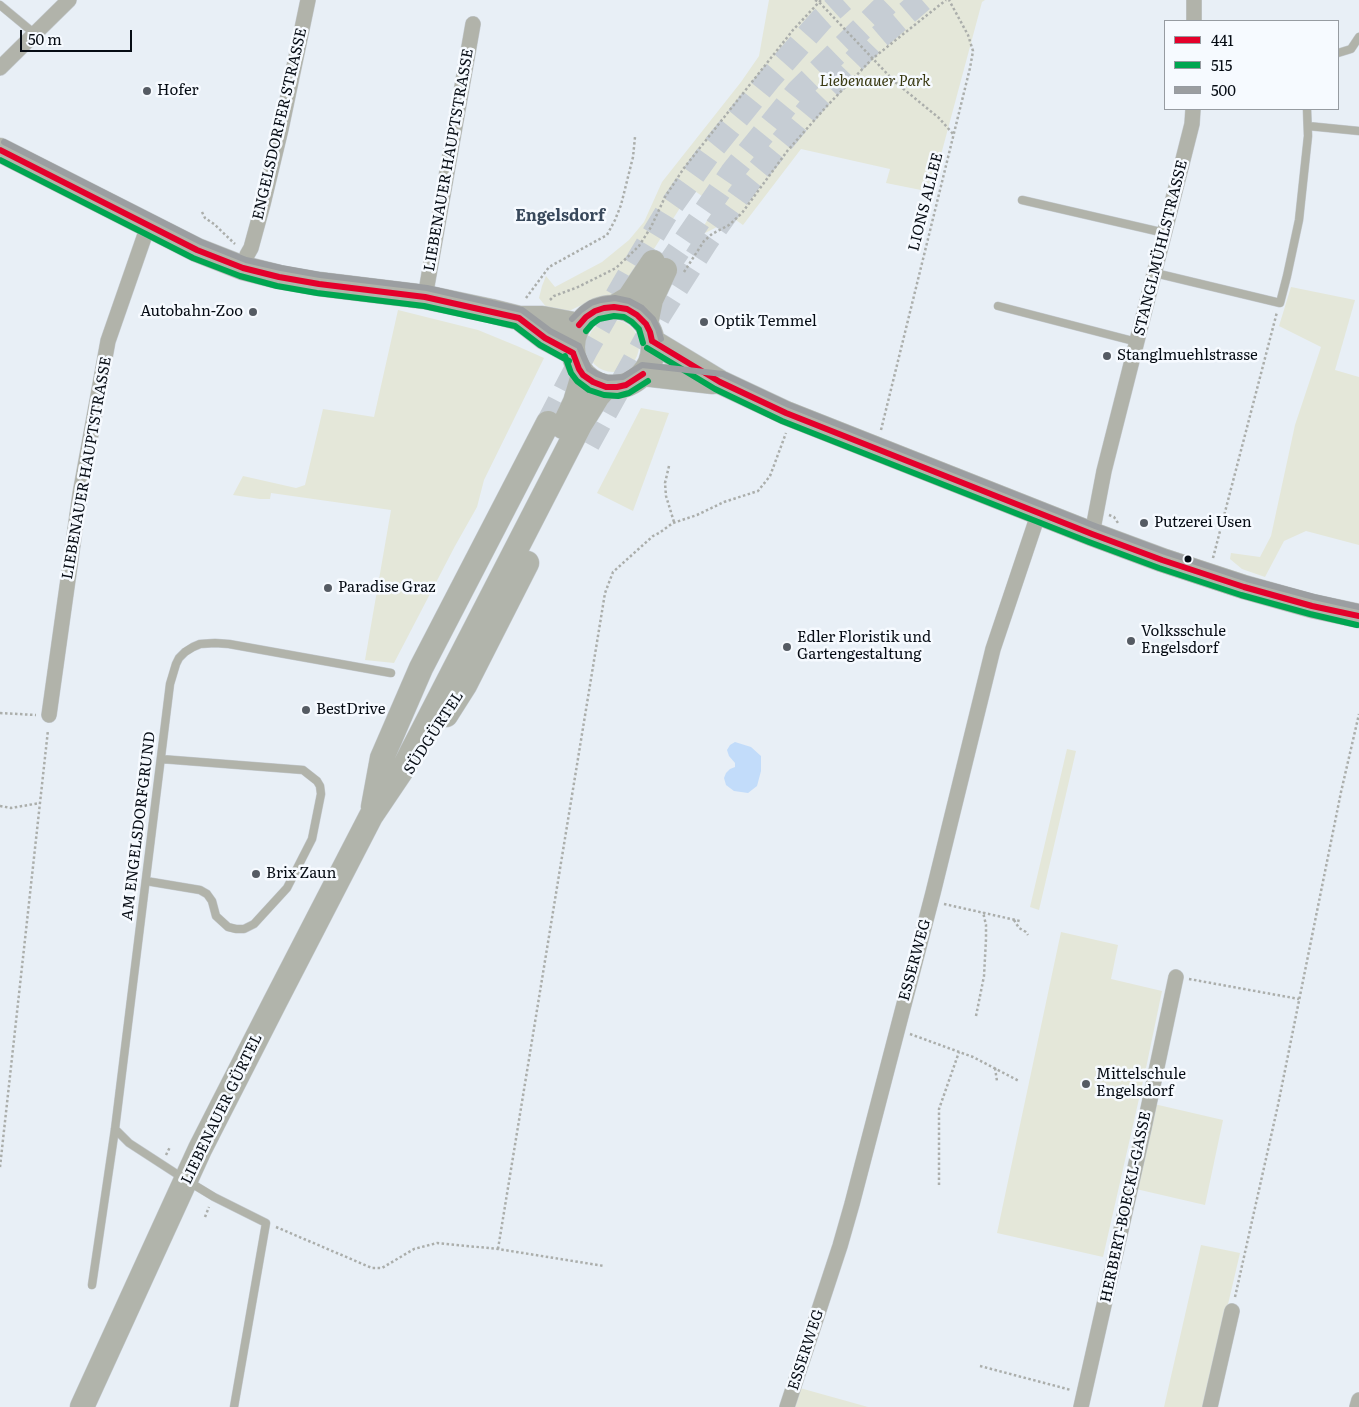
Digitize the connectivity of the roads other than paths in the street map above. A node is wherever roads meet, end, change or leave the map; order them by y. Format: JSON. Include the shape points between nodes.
{"nodes":[{"id":1,"x":69,"y":0,"type":"edge"},
{"id":2,"x":308,"y":0,"type":"edge"},
{"id":3,"x":1194,"y":0,"type":"edge"},
{"id":4,"x":0,"y":5,"type":"edge"},
{"id":5,"x":1194,"y":20,"type":"edge"},
{"id":6,"x":473,"y":24,"type":"dead end"},
{"id":7,"x":35,"y":34,"type":"junction"},
{"id":8,"x":1359,"y":37,"type":"edge"},
{"id":9,"x":1339,"y":53,"type":"edge"},
{"id":10,"x":0,"y":68,"type":"edge"},
{"id":11,"x":1193,"y":110,"type":"edge"},
{"id":12,"x":1307,"y":110,"type":"edge"},
{"id":13,"x":1308,"y":126,"type":"junction"},
{"id":14,"x":1359,"y":131,"type":"edge"},
{"id":15,"x":0,"y":150,"type":"edge"},
{"id":16,"x":1022,"y":200,"type":"dead end"},
{"id":17,"x":148,"y":226,"type":"junction"},
{"id":18,"x":1165,"y":233,"type":"junction"},
{"id":19,"x":247,"y":257,"type":"junction"},
{"id":20,"x":1155,"y":273,"type":"junction"},
{"id":21,"x":425,"y":296,"type":"junction"},
{"id":22,"x":998,"y":306,"type":"dead end"},
{"id":23,"x":614,"y":307,"type":"junction"},
{"id":24,"x":518,"y":318,"type":"junction"},
{"id":25,"x":579,"y":325,"type":"junction"},
{"id":26,"x":649,"y":333,"type":"junction"},
{"id":27,"x":1137,"y":342,"type":"junction"},
{"id":28,"x":573,"y":353,"type":"junction"},
{"id":29,"x":643,"y":374,"type":"junction"},
{"id":30,"x":583,"y":375,"type":"junction"},
{"id":31,"x":720,"y":382,"type":"junction"},
{"id":32,"x":606,"y":387,"type":"junction"},
{"id":33,"x":548,"y":423,"type":"tunnel mouth"},
{"id":34,"x":588,"y":444,"type":"tunnel mouth"},
{"id":35,"x":1039,"y":512,"type":"junction"},
{"id":36,"x":1092,"y":534,"type":"junction"},
{"id":37,"x":1359,"y":616,"type":"edge"},
{"id":38,"x":392,"y":673,"type":"dead end"},
{"id":39,"x":49,"y":715,"type":"road end"},
{"id":40,"x":161,"y":758,"type":"junction"},
{"id":41,"x":371,"y":816,"type":"junction"},
{"id":42,"x":146,"y":881,"type":"junction"},
{"id":43,"x":1176,"y":977,"type":"road end"},
{"id":44,"x":115,"y":1129,"type":"junction"},
{"id":45,"x":186,"y":1180,"type":"junction"},
{"id":46,"x":92,"y":1285,"type":"dead end"},
{"id":47,"x":1232,"y":1311,"type":"road end"},
{"id":48,"x":1083,"y":1400,"type":"edge"},
{"id":49,"x":1359,"y":1400,"type":"edge"},
{"id":50,"x":82,"y":1407,"type":"edge"},
{"id":51,"x":234,"y":1407,"type":"edge"},
{"id":52,"x":787,"y":1407,"type":"edge"},
{"id":53,"x":1210,"y":1407,"type":"edge"},
{"id":54,"x":1357,"y":1407,"type":"edge"}],
"edges":[{"from":1,"to":7,"type":"street"},
{"from":2,"to":19,"type":"street","name":"ENGELSDORFER STRASSE","via":[[281,129]]},
{"from":3,"to":5,"type":"street"},
{"from":4,"to":7,"type":"lane"},
{"from":6,"to":21,"type":"street","name":"LIEBENAUER HAUPTSTRASSE"},
{"from":7,"to":10,"type":"street"},
{"from":8,"to":9,"type":"lane","via":[[1351,49]]},
{"from":11,"to":18,"type":"street","name":"STANGLMÜHLSTRASSE"},
{"from":12,"to":13,"type":"lane"},
{"from":13,"to":14,"type":"lane"},
{"from":13,"to":20,"type":"lane","via":[[1299,220],[1280,303]]},
{"from":15,"to":17,"type":"main road"},
{"from":16,"to":18,"type":"lane"},
{"from":17,"to":19,"type":"main road","via":[[197,250]]},
{"from":17,"to":39,"type":"street","name":"LIEBENAUER HAUPTSTRASSE","via":[[108,341],[80,494]]},
{"from":18,"to":20,"type":"street","name":"STANGLMÜHLSTRASSE"},
{"from":19,"to":21,"type":"main road","via":[[279,277]]},
{"from":20,"to":27,"type":"street","name":"STANGLMÜHLSTRASSE"},
{"from":21,"to":24,"type":"main road"},
{"from":22,"to":27,"type":"lane"},
{"from":23,"to":25,"type":"main road","via":[[595,311]]},
{"from":23,"to":26,"type":"main road","via":[[637,315]]},
{"from":23,"to":26,"type":"main road","via":[[667,268],[651,300]]},
{"from":24,"to":25,"type":"main road","via":[[542,318]]},
{"from":24,"to":28,"type":"main road"},
{"from":25,"to":28,"type":"main road"},
{"from":26,"to":29,"type":"main road","via":[[651,359]]},
{"from":26,"to":31,"type":"main road"},
{"from":27,"to":36,"type":"street","name":"STANGLMÜHLSTRASSE","via":[[1104,471]]},
{"from":28,"to":30,"type":"main road"},
{"from":29,"to":31,"type":"main road"},
{"from":29,"to":32,"type":"main road","via":[[626,385]]},
{"from":30,"to":32,"type":"main road"},
{"from":30,"to":41,"type":"main road","via":[[575,402],[390,761]]},
{"from":31,"to":35,"type":"main road","via":[[793,416]]},
{"from":32,"to":41,"type":"main road","via":[[580,425],[404,767]]},
{"from":33,"to":41,"type":"main road","name":"SÜDGÜRTEL","via":[[421,668],[382,758]]},
{"from":34,"to":41,"type":"main road","name":"SÜDGÜRTEL","via":[[465,685],[412,770]]},
{"from":35,"to":36,"type":"main road"},
{"from":35,"to":52,"type":"street","name":"ESSERWEG","via":[[993,649],[852,1204]]},
{"from":36,"to":37,"type":"main road","via":[[1244,586]]},
{"from":38,"to":40,"type":"lane","name":"AM ENGELSDORFGRUND","via":[[229,644],[209,643],[193,647],[179,658],[173,672]]},
{"from":40,"to":42,"type":"lane","name":"AM ENGELSDORFGRUND"},
{"from":40,"to":42,"type":"lane","via":[[303,770],[317,781],[320,794],[312,839],[287,888],[254,924],[244,929],[228,927],[216,916],[207,894],[200,890]]},
{"from":41,"to":45,"type":"main road","name":"LIEBENAUER GÜRTEL"},
{"from":42,"to":44,"type":"lane","name":"AM ENGELSDORFGRUND"},
{"from":43,"to":48,"type":"street","name":"HERBERT-BOECKL-GASSE"},
{"from":44,"to":45,"type":"lane"},
{"from":44,"to":46,"type":"lane","name":"AM ENGELSDORFGRUND"},
{"from":45,"to":50,"type":"main road","name":"LIEBENAUER GÜRTEL"},
{"from":45,"to":51,"type":"lane","via":[[214,1198],[266,1223]]},
{"from":47,"to":53,"type":"street"},
{"from":49,"to":54,"type":"street"}]}
